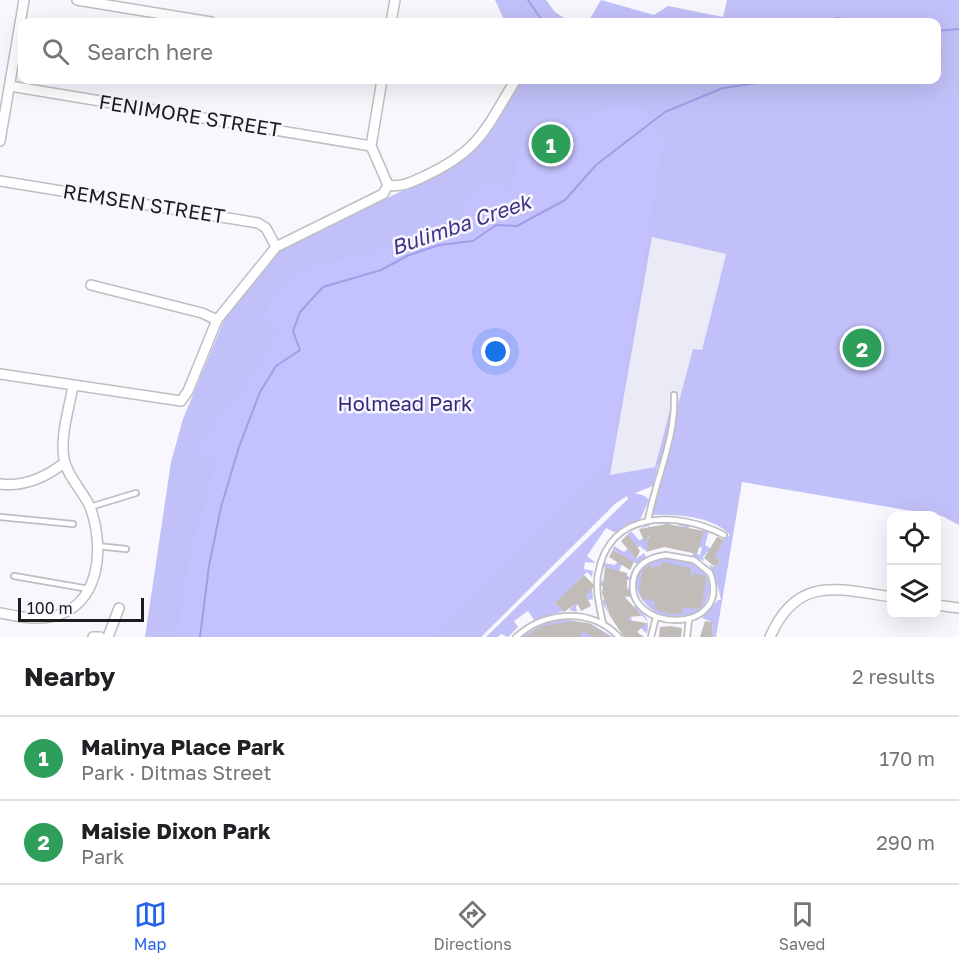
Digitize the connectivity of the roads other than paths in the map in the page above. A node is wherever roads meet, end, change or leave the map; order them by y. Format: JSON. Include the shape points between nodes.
{"nodes":[{"id":1,"x":24,"y":0,"type":"edge"},
{"id":2,"x":77,"y":0,"type":"edge"},
{"id":3,"x":394,"y":0,"type":"edge"},
{"id":4,"x":21,"y":18,"type":"edge"},
{"id":5,"x":187,"y":18,"type":"edge"},
{"id":6,"x":392,"y":18,"type":"edge"},
{"id":7,"x":18,"y":37,"type":"edge"},
{"id":8,"x":381,"y":84,"type":"edge"},
{"id":9,"x":513,"y":84,"type":"edge"},
{"id":10,"x":10,"y":86,"type":"junction"},
{"id":11,"x":0,"y":141,"type":"edge"},
{"id":12,"x":371,"y":146,"type":"junction"},
{"id":13,"x":0,"y":181,"type":"edge"},
{"id":14,"x":388,"y":185,"type":"junction"},
{"id":15,"x":276,"y":247,"type":"junction"},
{"id":16,"x":91,"y":285,"type":"dead end"},
{"id":17,"x":217,"y":320,"type":"junction"},
{"id":18,"x":0,"y":374,"type":"edge"},
{"id":19,"x":73,"y":386,"type":"junction"},
{"id":20,"x":674,"y":395,"type":"dead end"},
{"id":21,"x":64,"y":463,"type":"junction"},
{"id":22,"x":0,"y":484,"type":"edge"},
{"id":23,"x":136,"y":493,"type":"dead end"},
{"id":24,"x":90,"y":507,"type":"junction"},
{"id":25,"x":0,"y":517,"type":"edge"},
{"id":26,"x":648,"y":520,"type":"junction"},
{"id":27,"x":73,"y":524,"type":"dead end"},
{"id":28,"x":724,"y":535,"type":"dead end"},
{"id":29,"x":97,"y":546,"type":"junction"},
{"id":30,"x":126,"y":549,"type":"dead end"},
{"id":31,"x":14,"y":576,"type":"dead end"},
{"id":32,"x":89,"y":589,"type":"junction"},
{"id":33,"x":887,"y":596,"type":"edge"},
{"id":34,"x":941,"y":606,"type":"edge"},
{"id":35,"x":119,"y":608,"type":"dead end"},
{"id":36,"x":959,"y":608,"type":"edge"},
{"id":37,"x":0,"y":613,"type":"edge"},
{"id":38,"x":656,"y":617,"type":"junction"},
{"id":39,"x":690,"y":620,"type":"junction"},
{"id":40,"x":603,"y":624,"type":"junction"},
{"id":41,"x":93,"y":637,"type":"edge"},
{"id":42,"x":100,"y":637,"type":"edge"},
{"id":43,"x":108,"y":637,"type":"edge"},
{"id":44,"x":516,"y":637,"type":"edge"},
{"id":45,"x":619,"y":637,"type":"edge"},
{"id":46,"x":651,"y":637,"type":"edge"},
{"id":47,"x":687,"y":637,"type":"edge"},
{"id":48,"x":770,"y":637,"type":"edge"}],
"edges":[{"from":1,"to":4,"type":"street"},
{"from":2,"to":5,"type":"street"},
{"from":3,"to":6,"type":"street"},
{"from":7,"to":10,"type":"street"},
{"from":8,"to":12,"type":"street"},
{"from":9,"to":14,"type":"street","via":[[476,144],[464,154],[410,183]]},
{"from":10,"to":11,"type":"street"},
{"from":10,"to":12,"type":"street","name":"FENIMORE STREET"},
{"from":12,"to":14,"type":"street"},
{"from":13,"to":15,"type":"street","name":"REMSEN STREET","via":[[258,223],[266,228]]},
{"from":14,"to":15,"type":"street","via":[[384,194]]},
{"from":15,"to":17,"type":"street"},
{"from":16,"to":17,"type":"street"},
{"from":17,"to":19,"type":"street","via":[[181,400]]},
{"from":18,"to":19,"type":"street"},
{"from":19,"to":21,"type":"street","via":[[62,447]]},
{"from":20,"to":26,"type":"lane","via":[[674,427]]},
{"from":21,"to":22,"type":"street","via":[[41,478]]},
{"from":21,"to":24,"type":"street"},
{"from":23,"to":24,"type":"lane"},
{"from":24,"to":29,"type":"street"},
{"from":25,"to":27,"type":"lane"},
{"from":26,"to":28,"type":"lane","via":[[679,519]]},
{"from":26,"to":40,"type":"lane","via":[[616,538],[602,558],[596,586]]},
{"from":29,"to":30,"type":"lane"},
{"from":29,"to":32,"type":"street","via":[[99,559]]},
{"from":31,"to":32,"type":"lane"},
{"from":32,"to":37,"type":"street","via":[[77,604],[51,617]]},
{"from":33,"to":48,"type":"street","via":[[836,588],[815,591],[796,600],[779,616]]},
{"from":34,"to":36,"type":"street"},
{"from":35,"to":43,"type":"street"},
{"from":38,"to":39,"type":"lane"},
{"from":38,"to":39,"type":"lane","via":[[641,608],[635,598],[633,580],[640,565],[666,555],[694,560],[710,573],[711,603]]},
{"from":38,"to":46,"type":"lane"},
{"from":39,"to":47,"type":"lane"},
{"from":40,"to":44,"type":"lane","via":[[558,616],[534,624]]},
{"from":40,"to":45,"type":"lane"},
{"from":41,"to":42,"type":"street"}]}
